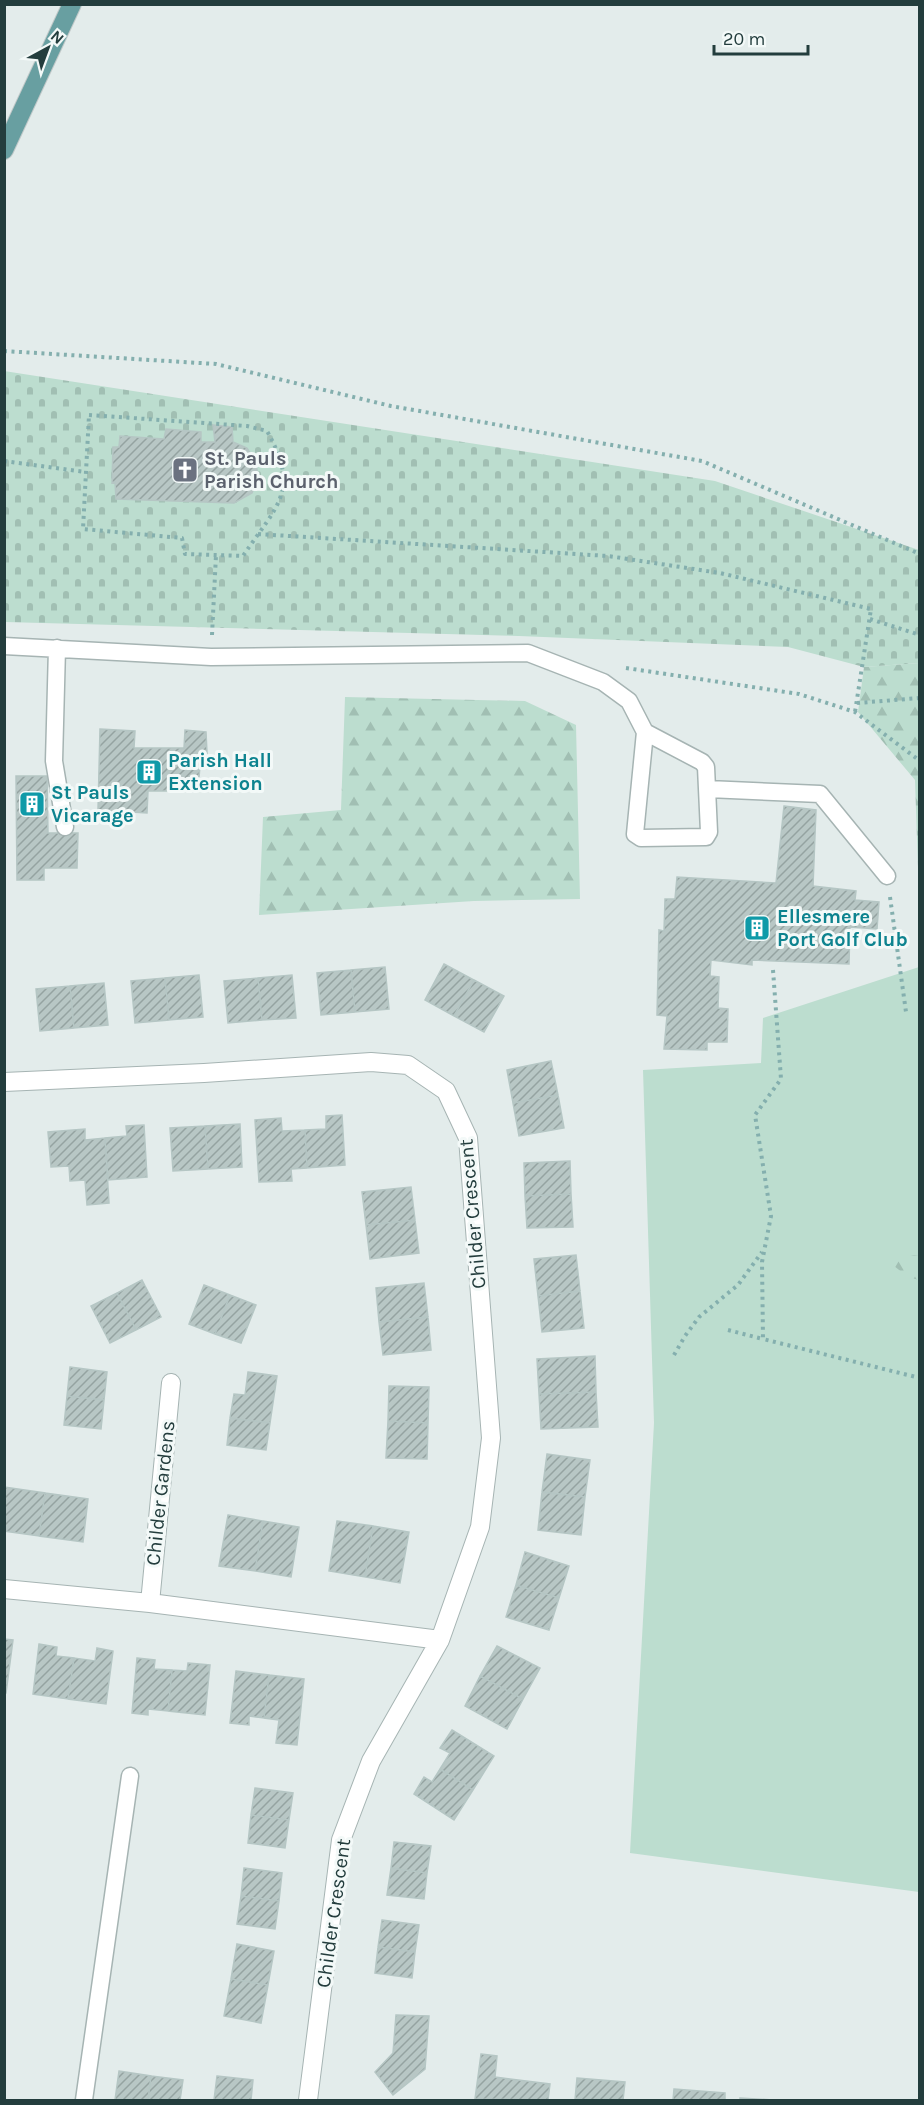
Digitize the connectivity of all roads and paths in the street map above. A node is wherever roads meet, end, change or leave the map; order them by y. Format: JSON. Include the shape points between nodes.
{"nodes":[{"id":1,"x":72,"y":4,"type":"edge"},
{"id":2,"x":4,"y":150,"type":"edge"},
{"id":3,"x":4,"y":351,"type":"edge"},
{"id":4,"x":4,"y":461,"type":"edge"},
{"id":5,"x":85,"y":472,"type":"junction"},
{"id":6,"x":258,"y":534,"type":"junction"},
{"id":7,"x":920,"y":554,"type":"edge"},
{"id":8,"x":216,"y":555,"type":"junction"},
{"id":9,"x":870,"y":619,"type":"junction"},
{"id":10,"x":920,"y":635,"type":"edge"},
{"id":11,"x":4,"y":646,"type":"edge"},
{"id":12,"x":57,"y":648,"type":"junction"},
{"id":13,"x":212,"y":657,"type":"junction"},
{"id":14,"x":623,"y":667,"type":"dead end"},
{"id":15,"x":920,"y":698,"type":"edge"},
{"id":16,"x":857,"y":703,"type":"junction"},
{"id":17,"x":855,"y":712,"type":"junction"},
{"id":18,"x":645,"y":732,"type":"junction"},
{"id":19,"x":920,"y":761,"type":"edge"},
{"id":20,"x":708,"y":789,"type":"junction"},
{"id":21,"x":65,"y":827,"type":"dead end"},
{"id":22,"x":887,"y":876,"type":"joint"},
{"id":23,"x":773,"y":970,"type":"dead end"},
{"id":24,"x":906,"y":1012,"type":"dead end"},
{"id":25,"x":4,"y":1082,"type":"edge"},
{"id":26,"x":764,"y":1249,"type":"junction"},
{"id":27,"x":728,"y":1330,"type":"dead end"},
{"id":28,"x":763,"y":1339,"type":"junction"},
{"id":29,"x":674,"y":1355,"type":"dead end"},
{"id":30,"x":920,"y":1378,"type":"edge"},
{"id":31,"x":171,"y":1383,"type":"dead end"},
{"id":32,"x":4,"y":1589,"type":"edge"},
{"id":33,"x":150,"y":1603,"type":"junction"},
{"id":34,"x":440,"y":1640,"type":"junction"},
{"id":35,"x":130,"y":1776,"type":"dead end"},
{"id":36,"x":84,"y":2100,"type":"edge"},
{"id":37,"x":308,"y":2100,"type":"edge"}],
"edges":[{"from":1,"to":2,"type":"main road"},
{"from":3,"to":7,"type":"path","via":[[216,364],[391,406],[702,461]]},
{"from":4,"to":5,"type":"path"},
{"from":5,"to":6,"type":"path","via":[[89,415],[247,426],[267,431],[279,453],[285,478],[283,496]]},
{"from":5,"to":8,"type":"path","via":[[83,530],[182,538],[185,554]]},
{"from":6,"to":8,"type":"path","via":[[243,556]]},
{"from":6,"to":9,"type":"path","via":[[608,556],[720,573],[871,609]]},
{"from":8,"to":13,"type":"path"},
{"from":9,"to":10,"type":"path"},
{"from":9,"to":16,"type":"path"},
{"from":11,"to":12,"type":"lane"},
{"from":12,"to":13,"type":"lane"},
{"from":12,"to":21,"type":"lane","via":[[54,761]]},
{"from":13,"to":18,"type":"lane","via":[[528,653],[603,681],[629,701]]},
{"from":14,"to":17,"type":"path","via":[[799,694]]},
{"from":15,"to":16,"type":"path"},
{"from":16,"to":17,"type":"path"},
{"from":17,"to":19,"type":"path"},
{"from":18,"to":20,"type":"lane","via":[[702,762]]},
{"from":18,"to":20,"type":"lane","via":[[635,834],[640,838],[706,837]]},
{"from":20,"to":22,"type":"lane","via":[[820,794]]},
{"from":22,"to":24,"type":"path"},
{"from":23,"to":26,"type":"path","via":[[782,1079],[755,1115],[771,1216]]},
{"from":25,"to":34,"type":"street","name":"Childer Crescent","via":[[371,1062],[408,1065],[446,1090],[468,1138],[491,1438],[480,1527]]},
{"from":26,"to":28,"type":"path"},
{"from":26,"to":29,"type":"path","via":[[738,1285],[699,1317]]},
{"from":27,"to":28,"type":"path"},
{"from":28,"to":30,"type":"path"},
{"from":31,"to":33,"type":"street","name":"Childer Gardens"},
{"from":32,"to":33,"type":"street"},
{"from":33,"to":34,"type":"street"},
{"from":34,"to":37,"type":"street","name":"Childer Crescent","via":[[371,1761],[340,1840]]},
{"from":35,"to":36,"type":"lane"}]}
